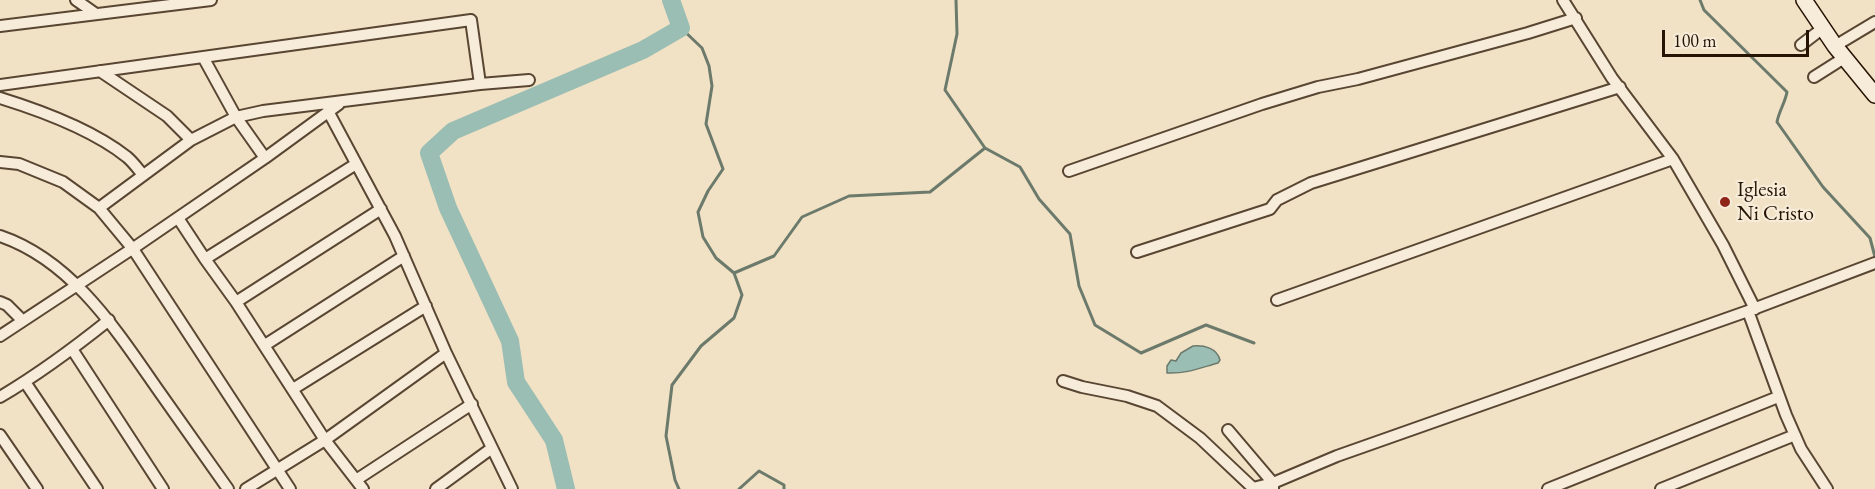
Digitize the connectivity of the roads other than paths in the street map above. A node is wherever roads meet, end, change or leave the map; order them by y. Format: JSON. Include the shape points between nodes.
{"nodes":[{"id":1,"x":76,"y":0,"type":"edge"},
{"id":2,"x":211,"y":0,"type":"edge"},
{"id":3,"x":1563,"y":0,"type":"edge"},
{"id":4,"x":1804,"y":0,"type":"edge"},
{"id":5,"x":168,"y":3,"type":"edge"},
{"id":6,"x":96,"y":14,"type":"junction"},
{"id":7,"x":1576,"y":18,"type":"junction"},
{"id":8,"x":1875,"y":22,"type":"edge"},
{"id":9,"x":0,"y":26,"type":"edge"},
{"id":10,"x":1823,"y":28,"type":"junction"},
{"id":11,"x":1801,"y":45,"type":"dead end"},
{"id":12,"x":1840,"y":52,"type":"junction"},
{"id":13,"x":203,"y":57,"type":"junction"},
{"id":14,"x":100,"y":71,"type":"junction"},
{"id":15,"x":1814,"y":77,"type":"dead end"},
{"id":16,"x":529,"y":80,"type":"dead end"},
{"id":17,"x":480,"y":84,"type":"junction"},
{"id":18,"x":0,"y":85,"type":"edge"},
{"id":19,"x":1620,"y":87,"type":"junction"},
{"id":20,"x":1875,"y":95,"type":"edge"},
{"id":21,"x":0,"y":98,"type":"edge"},
{"id":22,"x":340,"y":102,"type":"junction"},
{"id":23,"x":328,"y":111,"type":"junction"},
{"id":24,"x":236,"y":117,"type":"junction"},
{"id":25,"x":191,"y":140,"type":"junction"},
{"id":26,"x":265,"y":158,"type":"junction"},
{"id":27,"x":1673,"y":159,"type":"junction"},
{"id":28,"x":0,"y":162,"type":"edge"},
{"id":29,"x":356,"y":164,"type":"junction"},
{"id":30,"x":1069,"y":171,"type":"dead end"},
{"id":31,"x":142,"y":175,"type":"junction"},
{"id":32,"x":99,"y":208,"type":"junction"},
{"id":33,"x":381,"y":209,"type":"junction"},
{"id":34,"x":178,"y":218,"type":"junction"},
{"id":35,"x":0,"y":236,"type":"edge"},
{"id":36,"x":133,"y":249,"type":"junction"},
{"id":37,"x":1137,"y":252,"type":"dead end"},
{"id":38,"x":404,"y":256,"type":"junction"},
{"id":39,"x":205,"y":259,"type":"junction"},
{"id":40,"x":1871,"y":266,"type":"edge"},
{"id":41,"x":75,"y":285,"type":"junction"},
{"id":42,"x":1277,"y":300,"type":"dead end"},
{"id":43,"x":0,"y":302,"type":"edge"},
{"id":44,"x":236,"y":302,"type":"junction"},
{"id":45,"x":426,"y":306,"type":"junction"},
{"id":46,"x":1752,"y":310,"type":"junction"},
{"id":47,"x":22,"y":320,"type":"junction"},
{"id":48,"x":109,"y":320,"type":"junction"},
{"id":49,"x":0,"y":336,"type":"edge"},
{"id":50,"x":265,"y":345,"type":"junction"},
{"id":51,"x":72,"y":349,"type":"junction"},
{"id":52,"x":446,"y":352,"type":"junction"},
{"id":53,"x":1063,"y":381,"type":"dead end"},
{"id":54,"x":25,"y":382,"type":"junction"},
{"id":55,"x":293,"y":389,"type":"junction"},
{"id":56,"x":0,"y":397,"type":"edge"},
{"id":57,"x":1778,"y":397,"type":"junction"},
{"id":58,"x":472,"y":404,"type":"junction"},
{"id":59,"x":1228,"y":430,"type":"dead end"},
{"id":60,"x":0,"y":435,"type":"edge"},
{"id":61,"x":1795,"y":435,"type":"junction"},
{"id":62,"x":325,"y":440,"type":"junction"},
{"id":63,"x":492,"y":448,"type":"junction"},
{"id":64,"x":276,"y":469,"type":"junction"},
{"id":65,"x":360,"y":485,"type":"edge"},
{"id":66,"x":1273,"y":486,"type":"edge"},
{"id":67,"x":36,"y":489,"type":"edge"},
{"id":68,"x":97,"y":489,"type":"edge"},
{"id":69,"x":163,"y":489,"type":"edge"},
{"id":70,"x":228,"y":489,"type":"edge"},
{"id":71,"x":246,"y":489,"type":"edge"},
{"id":72,"x":290,"y":489,"type":"edge"},
{"id":73,"x":436,"y":489,"type":"edge"},
{"id":74,"x":512,"y":489,"type":"edge"},
{"id":75,"x":1252,"y":489,"type":"edge"},
{"id":76,"x":1548,"y":489,"type":"edge"},
{"id":77,"x":1661,"y":489,"type":"edge"},
{"id":78,"x":1827,"y":489,"type":"edge"}],
"edges":[{"from":1,"to":6,"type":"street"},
{"from":2,"to":5,"type":"street"},
{"from":3,"to":7,"type":"street"},
{"from":4,"to":10,"type":"street"},
{"from":5,"to":6,"type":"street"},
{"from":6,"to":9,"type":"street"},
{"from":7,"to":19,"type":"street"},
{"from":7,"to":30,"type":"street","via":[[1318,87]]},
{"from":8,"to":12,"type":"street"},
{"from":10,"to":11,"type":"street"},
{"from":10,"to":12,"type":"street"},
{"from":12,"to":15,"type":"street"},
{"from":12,"to":20,"type":"street"},
{"from":13,"to":14,"type":"street"},
{"from":13,"to":17,"type":"street","via":[[471,20]]},
{"from":13,"to":24,"type":"street"},
{"from":14,"to":18,"type":"street"},
{"from":14,"to":25,"type":"street","via":[[167,116]]},
{"from":16,"to":17,"type":"street"},
{"from":17,"to":22,"type":"street"},
{"from":19,"to":27,"type":"street"},
{"from":19,"to":37,"type":"street","via":[[1311,183],[1277,200],[1270,209]]},
{"from":21,"to":31,"type":"street","via":[[102,139],[129,159]]},
{"from":22,"to":23,"type":"street"},
{"from":22,"to":24,"type":"street"},
{"from":23,"to":26,"type":"street"},
{"from":23,"to":29,"type":"street"},
{"from":24,"to":25,"type":"street"},
{"from":24,"to":26,"type":"street"},
{"from":25,"to":31,"type":"street"},
{"from":26,"to":34,"type":"street"},
{"from":27,"to":42,"type":"street"},
{"from":27,"to":46,"type":"street","via":[[1723,245]]},
{"from":28,"to":32,"type":"street","via":[[19,164],[63,182]]},
{"from":29,"to":33,"type":"street"},
{"from":29,"to":39,"type":"street"},
{"from":31,"to":32,"type":"street"},
{"from":32,"to":36,"type":"street"},
{"from":33,"to":38,"type":"street"},
{"from":33,"to":44,"type":"street"},
{"from":34,"to":36,"type":"street"},
{"from":34,"to":39,"type":"street"},
{"from":35,"to":41,"type":"street","via":[[41,256]]},
{"from":36,"to":41,"type":"street"},
{"from":36,"to":64,"type":"street"},
{"from":38,"to":45,"type":"street"},
{"from":38,"to":50,"type":"street"},
{"from":39,"to":44,"type":"street"},
{"from":40,"to":46,"type":"street"},
{"from":41,"to":47,"type":"street"},
{"from":41,"to":48,"type":"street"},
{"from":43,"to":47,"type":"street"},
{"from":44,"to":50,"type":"street"},
{"from":45,"to":52,"type":"street"},
{"from":45,"to":55,"type":"street"},
{"from":46,"to":57,"type":"street"},
{"from":46,"to":66,"type":"street","via":[[1337,456]]},
{"from":47,"to":49,"type":"street"},
{"from":48,"to":51,"type":"street"},
{"from":48,"to":70,"type":"street"},
{"from":50,"to":55,"type":"street"},
{"from":51,"to":54,"type":"street"},
{"from":51,"to":69,"type":"street"},
{"from":52,"to":58,"type":"street"},
{"from":52,"to":62,"type":"street"},
{"from":53,"to":75,"type":"street","via":[[1157,406],[1200,438]]},
{"from":54,"to":56,"type":"street"},
{"from":54,"to":68,"type":"street"},
{"from":55,"to":62,"type":"street"},
{"from":57,"to":61,"type":"street"},
{"from":57,"to":76,"type":"street"},
{"from":58,"to":63,"type":"street"},
{"from":58,"to":65,"type":"street"},
{"from":59,"to":66,"type":"street"},
{"from":60,"to":67,"type":"street"},
{"from":61,"to":77,"type":"street"},
{"from":61,"to":78,"type":"street"},
{"from":62,"to":64,"type":"street"},
{"from":62,"to":65,"type":"street"},
{"from":63,"to":73,"type":"street"},
{"from":63,"to":74,"type":"street"},
{"from":64,"to":71,"type":"street"},
{"from":64,"to":72,"type":"street"},
{"from":66,"to":75,"type":"street"}]}
